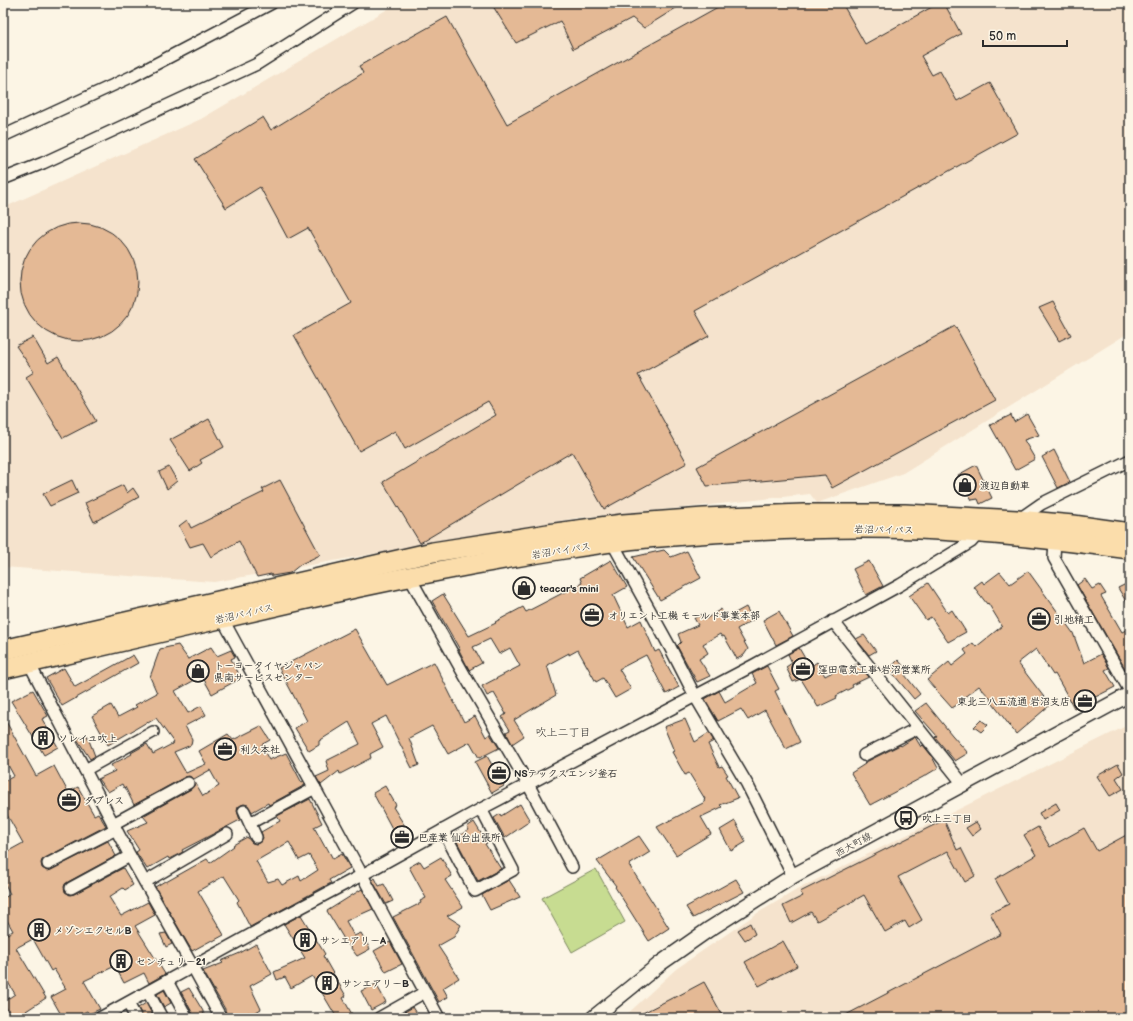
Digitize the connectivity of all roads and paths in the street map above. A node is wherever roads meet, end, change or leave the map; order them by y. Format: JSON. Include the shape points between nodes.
{"nodes":[{"id":1,"x":272,"y":3,"type":"edge"},
{"id":2,"x":353,"y":3,"type":"edge"},
{"id":3,"x":3,"y":136,"type":"edge"},
{"id":4,"x":3,"y":179,"type":"edge"},
{"id":5,"x":1130,"y":460,"type":"edge"},
{"id":6,"x":1017,"y":520,"type":"junction"},
{"id":7,"x":979,"y":533,"type":"junction"},
{"id":8,"x":1130,"y":533,"type":"edge"},
{"id":9,"x":1056,"y":540,"type":"junction"},
{"id":10,"x":612,"y":542,"type":"junction"},
{"id":11,"x":1130,"y":549,"type":"edge"},
{"id":12,"x":409,"y":576,"type":"junction"},
{"id":13,"x":222,"y":618,"type":"junction"},
{"id":14,"x":832,"y":621,"type":"junction"},
{"id":15,"x":3,"y":650,"type":"edge"},
{"id":16,"x":29,"y":663,"type":"junction"},
{"id":17,"x":3,"y":669,"type":"edge"},
{"id":18,"x":1130,"y":690,"type":"edge"},
{"id":19,"x":1130,"y":694,"type":"edge"},
{"id":20,"x":695,"y":696,"type":"junction"},
{"id":21,"x":918,"y":728,"type":"junction"},
{"id":22,"x":153,"y":732,"type":"dead end"},
{"id":23,"x":864,"y":755,"type":"dead end"},
{"id":24,"x":85,"y":770,"type":"junction"},
{"id":25,"x":188,"y":783,"type":"dead end"},
{"id":26,"x":528,"y":784,"type":"junction"},
{"id":27,"x":963,"y":784,"type":"junction"},
{"id":28,"x":315,"y":788,"type":"junction"},
{"id":29,"x":481,"y":809,"type":"junction"},
{"id":30,"x":244,"y":811,"type":"dead end"},
{"id":31,"x":250,"y":823,"type":"junction"},
{"id":32,"x":115,"y":826,"type":"junction"},
{"id":33,"x":443,"y":830,"type":"junction"},
{"id":34,"x":227,"y":834,"type":"dead end"},
{"id":35,"x":256,"y":837,"type":"dead end"},
{"id":36,"x":130,"y":856,"type":"junction"},
{"id":37,"x":48,"y":864,"type":"dead end"},
{"id":38,"x":572,"y":867,"type":"dead end"},
{"id":39,"x":362,"y":875,"type":"junction"},
{"id":40,"x":793,"y":876,"type":"junction"},
{"id":41,"x":145,"y":882,"type":"junction"},
{"id":42,"x":71,"y":888,"type":"dead end"},
{"id":43,"x":193,"y":967,"type":"junction"},
{"id":44,"x":167,"y":981,"type":"junction"},
{"id":45,"x":148,"y":992,"type":"junction"},
{"id":46,"x":425,"y":992,"type":"junction"},
{"id":47,"x":128,"y":1003,"type":"junction"},
{"id":48,"x":100,"y":1018,"type":"edge"},
{"id":49,"x":136,"y":1018,"type":"edge"},
{"id":50,"x":162,"y":1018,"type":"edge"},
{"id":51,"x":187,"y":1018,"type":"edge"},
{"id":52,"x":221,"y":1018,"type":"edge"},
{"id":53,"x":379,"y":1018,"type":"edge"},
{"id":54,"x":439,"y":1018,"type":"edge"},
{"id":55,"x":593,"y":1018,"type":"edge"}],
"edges":[{"from":1,"to":3,"type":"street","via":[[133,76]]},
{"from":2,"to":4,"type":"street","via":[[257,64]]},
{"from":5,"to":6,"type":"street","via":[[1041,504]]},
{"from":6,"to":8,"type":"highway","name":"岩沼バイパス"},
{"from":6,"to":15,"type":"highway","name":"岩沼バイパス","via":[[906,514],[803,514],[623,524],[433,552]]},
{"from":7,"to":9,"type":"highway","name":"岩沼バイパス"},
{"from":7,"to":10,"type":"highway","name":"岩沼バイパス","via":[[840,528],[742,531]]},
{"from":7,"to":14,"type":"street","via":[[972,542],[900,585]]},
{"from":9,"to":11,"type":"highway","name":"岩沼バイパス"},
{"from":9,"to":18,"type":"street","via":[[1054,558]]},
{"from":10,"to":12,"type":"highway","name":"岩沼バイパス"},
{"from":10,"to":20,"type":"street"},
{"from":12,"to":13,"type":"highway","name":"岩沼バイパス"},
{"from":12,"to":26,"type":"street"},
{"from":13,"to":16,"type":"highway","name":"岩沼バイパス"},
{"from":13,"to":28,"type":"street"},
{"from":14,"to":20,"type":"street"},
{"from":14,"to":21,"type":"street"},
{"from":16,"to":17,"type":"highway","name":"岩沼バイパス"},
{"from":16,"to":24,"type":"street"},
{"from":19,"to":27,"type":"street","name":"西大町線"},
{"from":20,"to":26,"type":"street"},
{"from":20,"to":40,"type":"street","via":[[747,784]]},
{"from":21,"to":23,"type":"street"},
{"from":21,"to":27,"type":"street"},
{"from":22,"to":24,"type":"street"},
{"from":24,"to":32,"type":"street"},
{"from":25,"to":32,"type":"street"},
{"from":26,"to":29,"type":"street"},
{"from":26,"to":38,"type":"street"},
{"from":27,"to":40,"type":"street","name":"西大町線"},
{"from":28,"to":31,"type":"street"},
{"from":28,"to":39,"type":"street"},
{"from":29,"to":33,"type":"street"},
{"from":29,"to":33,"type":"street","via":[[513,870],[475,891]]},
{"from":30,"to":31,"type":"street"},
{"from":31,"to":35,"type":"street"},
{"from":32,"to":36,"type":"street"},
{"from":32,"to":37,"type":"street"},
{"from":33,"to":39,"type":"street"},
{"from":34,"to":41,"type":"street"},
{"from":36,"to":41,"type":"street"},
{"from":36,"to":42,"type":"street"},
{"from":39,"to":43,"type":"street"},
{"from":39,"to":46,"type":"street"},
{"from":40,"to":55,"type":"street","name":"西大町線","via":[[661,963]]},
{"from":41,"to":43,"type":"street"},
{"from":43,"to":44,"type":"street"},
{"from":43,"to":52,"type":"street"},
{"from":44,"to":45,"type":"street"},
{"from":44,"to":51,"type":"street"},
{"from":45,"to":47,"type":"street"},
{"from":45,"to":50,"type":"street"},
{"from":46,"to":53,"type":"street"},
{"from":46,"to":54,"type":"street"},
{"from":47,"to":48,"type":"street"},
{"from":47,"to":49,"type":"street"}]}
